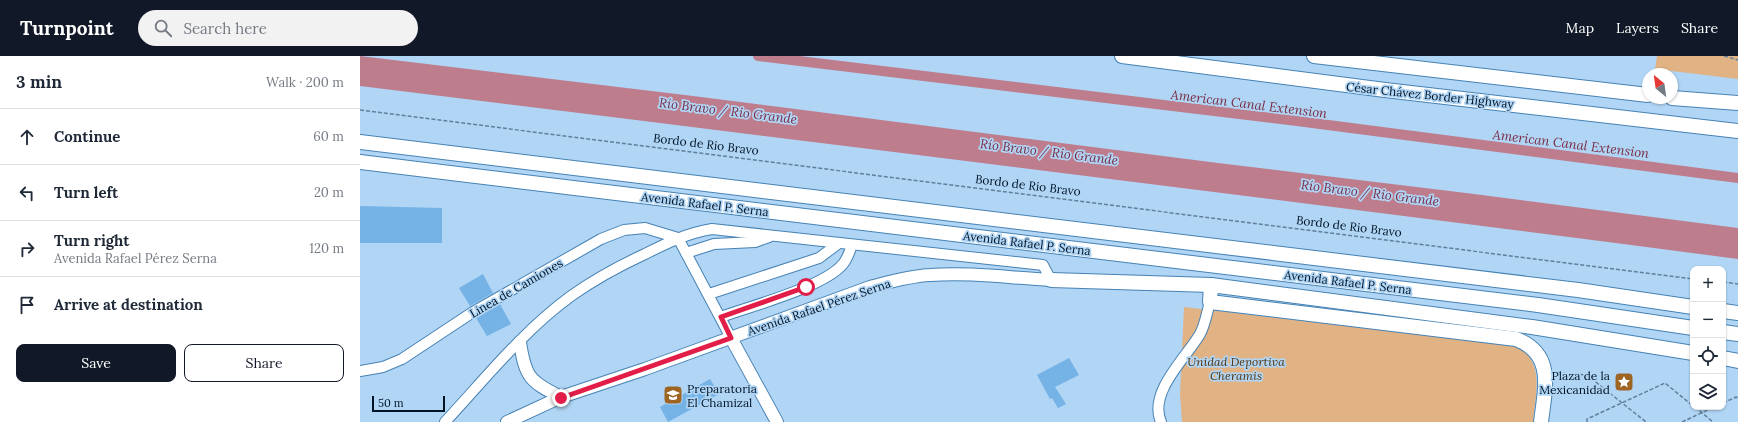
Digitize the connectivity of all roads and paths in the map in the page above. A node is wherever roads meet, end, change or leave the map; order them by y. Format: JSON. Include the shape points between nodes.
{"nodes":[{"id":1,"x":1122,"y":56,"type":"edge"},
{"id":2,"x":1314,"y":56,"type":"edge"},
{"id":3,"x":1724,"y":56,"type":"edge"},
{"id":4,"x":1738,"y":60,"type":"edge"},
{"id":5,"x":1642,"y":94,"type":"edge"},
{"id":6,"x":1678,"y":98,"type":"edge"},
{"id":7,"x":1738,"y":103,"type":"edge"},
{"id":8,"x":360,"y":110,"type":"edge"},
{"id":9,"x":1738,"y":131,"type":"edge"},
{"id":10,"x":360,"y":142,"type":"edge"},
{"id":11,"x":360,"y":162,"type":"edge"},
{"id":12,"x":771,"y":236,"type":"junction"},
{"id":13,"x":678,"y":238,"type":"junction"},
{"id":14,"x":839,"y":243,"type":"junction"},
{"id":15,"x":852,"y":245,"type":"junction"},
{"id":16,"x":686,"y":253,"type":"junction"},
{"id":17,"x":1690,"y":279,"type":"edge"},
{"id":18,"x":1051,"y":280,"type":"junction"},
{"id":19,"x":1726,"y":282,"type":"edge"},
{"id":20,"x":1738,"y":284,"type":"edge"},
{"id":21,"x":1211,"y":285,"type":"junction"},
{"id":22,"x":709,"y":294,"type":"junction"},
{"id":23,"x":1210,"y":302,"type":"junction"},
{"id":24,"x":1690,"y":307,"type":"edge"},
{"id":25,"x":1726,"y":311,"type":"edge"},
{"id":26,"x":1738,"y":313,"type":"edge"},
{"id":27,"x":721,"y":317,"type":"junction"},
{"id":28,"x":1690,"y":328,"type":"edge"},
{"id":29,"x":1726,"y":332,"type":"edge"},
{"id":30,"x":1738,"y":334,"type":"edge"},
{"id":31,"x":731,"y":338,"type":"junction"},
{"id":32,"x":520,"y":342,"type":"junction"},
{"id":33,"x":1690,"y":353,"type":"edge"},
{"id":34,"x":1726,"y":359,"type":"edge"},
{"id":35,"x":1738,"y":361,"type":"edge"},
{"id":36,"x":360,"y":371,"type":"edge"},
{"id":37,"x":1545,"y":372,"type":"junction"},
{"id":38,"x":561,"y":398,"type":"junction"},
{"id":39,"x":1738,"y":398,"type":"edge"},
{"id":40,"x":1726,"y":401,"type":"edge"},
{"id":41,"x":1690,"y":403,"type":"edge"},
{"id":42,"x":1622,"y":404,"type":"junction"},
{"id":43,"x":1699,"y":410,"type":"edge"},
{"id":44,"x":1708,"y":410,"type":"edge"},
{"id":45,"x":1702,"y":413,"type":"junction"},
{"id":46,"x":1159,"y":421,"type":"edge"},
{"id":47,"x":445,"y":422,"type":"edge"},
{"id":48,"x":507,"y":422,"type":"edge"},
{"id":49,"x":776,"y":422,"type":"edge"},
{"id":50,"x":1541,"y":422,"type":"edge"},
{"id":51,"x":1587,"y":422,"type":"edge"},
{"id":52,"x":1646,"y":422,"type":"edge"},
{"id":53,"x":1682,"y":422,"type":"edge"},
{"id":54,"x":1713,"y":422,"type":"edge"}],
"edges":[{"from":1,"to":9,"type":"highway","name":"César Chávez Border Highway","via":[[1377,90]]},
{"from":2,"to":5,"type":"highway","name":"César Chávez Border Highway"},
{"from":3,"to":4,"type":"path"},
{"from":6,"to":7,"type":"highway"},
{"from":8,"to":17,"type":"path","name":"Bordo de Rio Bravo"},
{"from":10,"to":24,"type":"highway","name":"Avenida Rafael P. Serna","via":[[1578,290]]},
{"from":11,"to":28,"type":"highway","name":"Avenida Rafael P. Serna","via":[[1538,305]]},
{"from":12,"to":13,"type":"lane","via":[[712,229],[695,231]]},
{"from":12,"to":14,"type":"lane"},
{"from":12,"to":16,"type":"lane","via":[[755,242],[714,244]]},
{"from":13,"to":16,"type":"lane"},
{"from":13,"to":32,"type":"lane","via":[[602,276],[571,297]]},
{"from":13,"to":36,"type":"lane","name":"Linea de Camiones","via":[[645,228],[624,230],[601,239],[473,312],[402,359],[384,368]]},
{"from":14,"to":15,"type":"lane"},
{"from":14,"to":22,"type":"lane","via":[[819,258]]},
{"from":15,"to":18,"type":"lane","via":[[1043,265]]},
{"from":15,"to":27,"type":"lane","via":[[844,264],[831,274],[806,287]]},
{"from":16,"to":22,"type":"lane"},
{"from":18,"to":21,"type":"highway"},
{"from":18,"to":31,"type":"main road","name":"Avenida Rafael Pérez Serna","via":[[961,275],[905,278],[870,287]]},
{"from":19,"to":20,"type":"path"},
{"from":21,"to":23,"type":"highway"},
{"from":21,"to":33,"type":"highway","via":[[1532,327]]},
{"from":22,"to":27,"type":"lane"},
{"from":23,"to":37,"type":"highway","via":[[1516,339],[1536,351]]},
{"from":23,"to":46,"type":"lane","via":[[1200,333],[1165,383],[1158,404]]},
{"from":25,"to":26,"type":"highway"},
{"from":27,"to":31,"type":"lane"},
{"from":29,"to":30,"type":"highway"},
{"from":31,"to":38,"type":"main road","name":"Avenida Rafael Pérez Serna"},
{"from":31,"to":49,"type":"main road"},
{"from":32,"to":38,"type":"main road","via":[[522,360],[528,374],[542,388]]},
{"from":32,"to":47,"type":"lane"},
{"from":34,"to":35,"type":"highway"},
{"from":37,"to":42,"type":"path","via":[[1587,375]]},
{"from":37,"to":50,"type":"highway"},
{"from":38,"to":48,"type":"main road","name":"Avenida Rafael Pérez Serna"},
{"from":39,"to":40,"type":"path","via":[[1736,396]]},
{"from":41,"to":42,"type":"path","via":[[1665,383]]},
{"from":42,"to":51,"type":"path","via":[[1587,419]]},
{"from":42,"to":52,"type":"path"},
{"from":43,"to":45,"type":"path"},
{"from":44,"to":45,"type":"path"},
{"from":45,"to":53,"type":"path"},
{"from":45,"to":54,"type":"path"}]}
